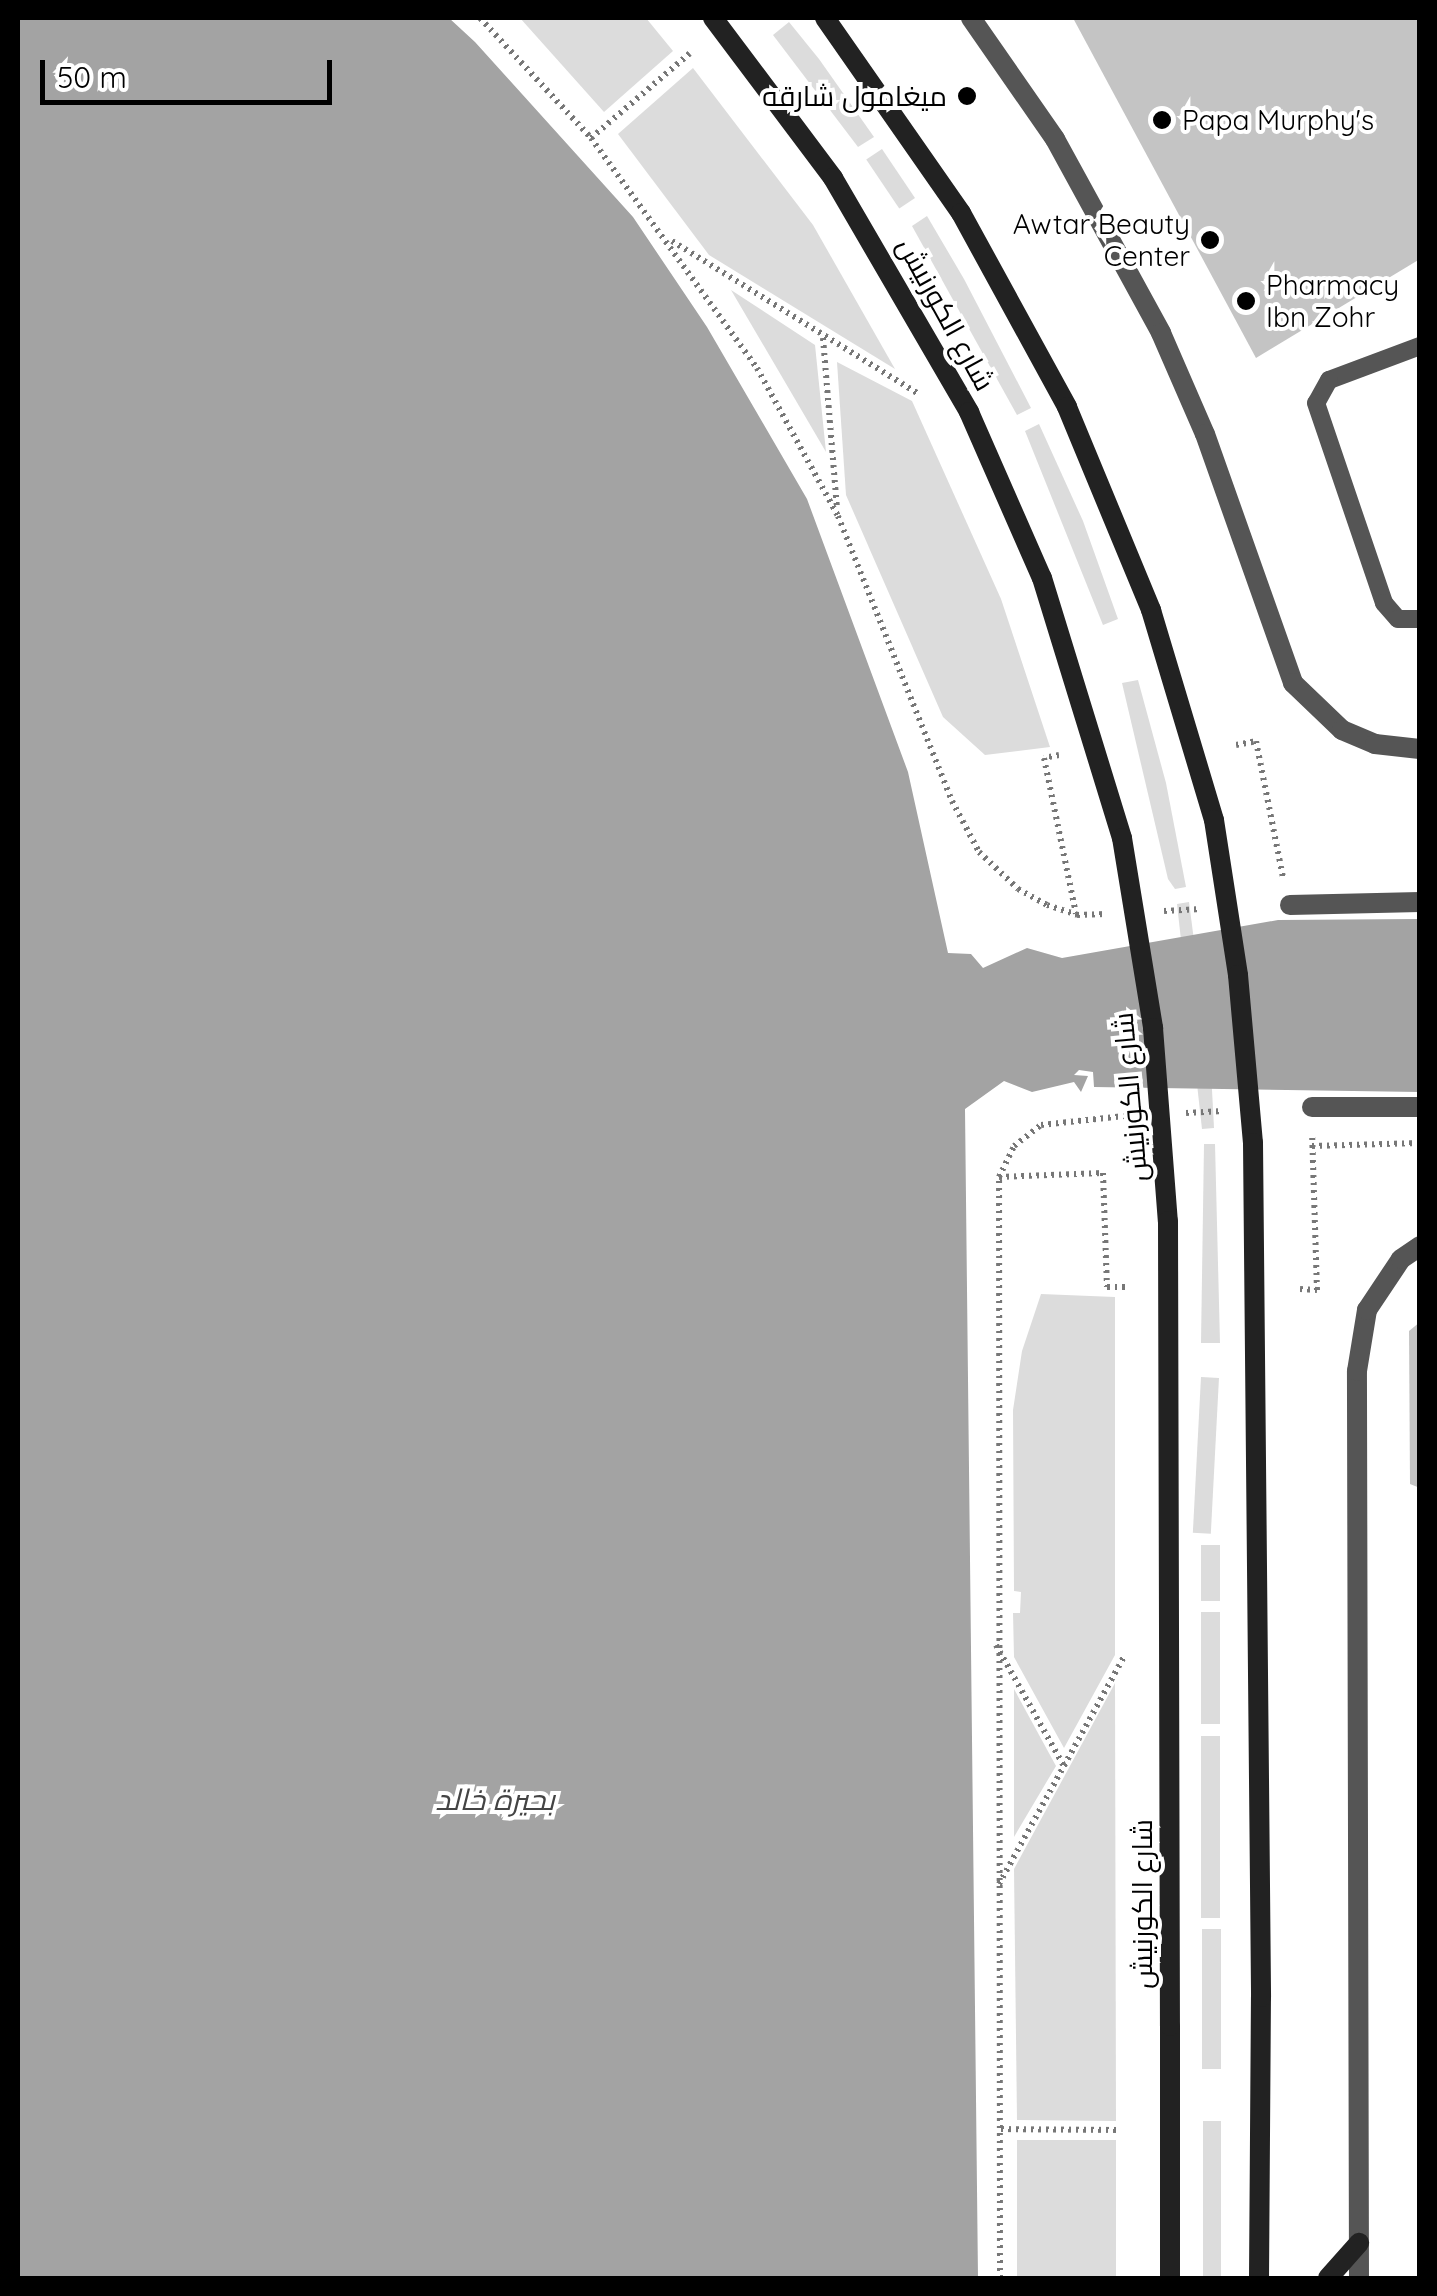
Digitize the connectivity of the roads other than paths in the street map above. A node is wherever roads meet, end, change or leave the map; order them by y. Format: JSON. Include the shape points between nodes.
{"nodes":[{"id":1,"x":713,"y":18,"type":"edge"},
{"id":2,"x":825,"y":18,"type":"edge"},
{"id":3,"x":970,"y":18,"type":"edge"},
{"id":4,"x":1420,"y":346,"type":"edge"},
{"id":5,"x":1420,"y":618,"type":"edge"},
{"id":6,"x":1420,"y":749,"type":"edge"},
{"id":7,"x":1420,"y":902,"type":"edge"},
{"id":8,"x":1290,"y":905,"type":"road end"},
{"id":9,"x":1312,"y":1106,"type":"road end"},
{"id":10,"x":1420,"y":1106,"type":"edge"},
{"id":11,"x":1420,"y":1246,"type":"edge"},
{"id":12,"x":1359,"y":2244,"type":"junction"},
{"id":13,"x":1170,"y":2278,"type":"edge"},
{"id":14,"x":1260,"y":2278,"type":"edge"},
{"id":15,"x":1328,"y":2278,"type":"edge"},
{"id":16,"x":1359,"y":2278,"type":"edge"}],
"edges":[{"from":1,"to":13,"type":"main road","name":"شارع الكورنيش","bridge":true,"via":[[833,178],[969,412],[1042,578],[1122,838],[1153,1028],[1168,1221]]},
{"from":2,"to":14,"type":"main road","bridge":true,"via":[[961,214],[1067,407],[1151,610],[1214,820],[1238,975],[1254,1160]]},
{"from":3,"to":6,"type":"street","via":[[1054,140],[1161,332],[1293,682],[1342,730],[1375,744]]},
{"from":4,"to":5,"type":"lane","via":[[1330,380],[1316,403],[1384,604],[1398,619]]},
{"from":7,"to":8,"type":"street"},
{"from":9,"to":10,"type":"street"},
{"from":11,"to":12,"type":"street","via":[[1401,1258],[1368,1310],[1357,1371]]},
{"from":12,"to":15,"type":"main road"},
{"from":12,"to":16,"type":"street"}]}
